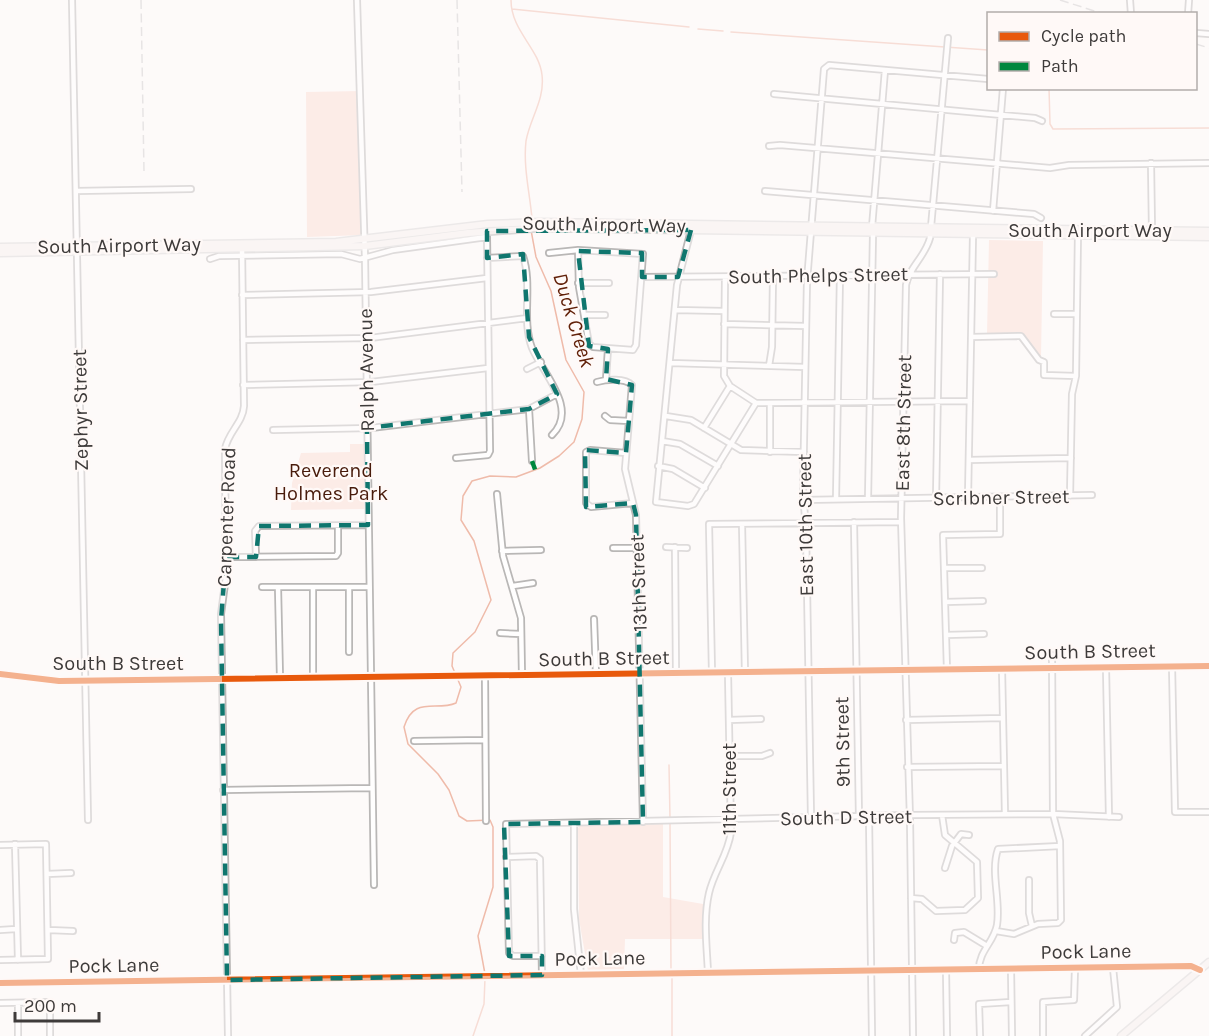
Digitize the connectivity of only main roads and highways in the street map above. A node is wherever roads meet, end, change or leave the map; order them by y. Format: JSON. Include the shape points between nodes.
{"nodes":[{"id":1,"x":526,"y":226,"type":"junction"},
{"id":2,"x":931,"y":231,"type":"junction"},
{"id":3,"x":1209,"y":231,"type":"edge"},
{"id":4,"x":1078,"y":233,"type":"junction"},
{"id":5,"x":1209,"y":237,"type":"edge"},
{"id":6,"x":364,"y":243,"type":"junction"},
{"id":7,"x":0,"y":247,"type":"edge"},
{"id":8,"x":78,"y":249,"type":"junction"},
{"id":9,"x":0,"y":253,"type":"edge"},
{"id":10,"x":1209,"y":962,"type":"edge"},
{"id":11,"x":1121,"y":1036,"type":"edge"}],
"edges":[{"from":1,"to":2,"type":"main road","name":"South Airport Way"},
{"from":1,"to":6,"type":"main road","name":"South Airport Way","via":[[487,234]]},
{"from":1,"to":6,"type":"main road","name":"South Airport Way","via":[[478,226]]},
{"from":2,"to":4,"type":"main road","name":"South Airport Way"},
{"from":2,"to":4,"type":"main road","name":"South Airport Way","via":[[973,235]]},
{"from":3,"to":4,"type":"main road","name":"South Airport Way"},
{"from":4,"to":5,"type":"main road","name":"South Airport Way"},
{"from":6,"to":8,"type":"main road","name":"South Airport Way"},
{"from":6,"to":8,"type":"main road","name":"South Airport Way","via":[[242,252]]},
{"from":7,"to":8,"type":"main road","name":"South Airport Way"},
{"from":8,"to":9,"type":"main road","name":"South Airport Way"},
{"from":10,"to":11,"type":"main road"}]}
